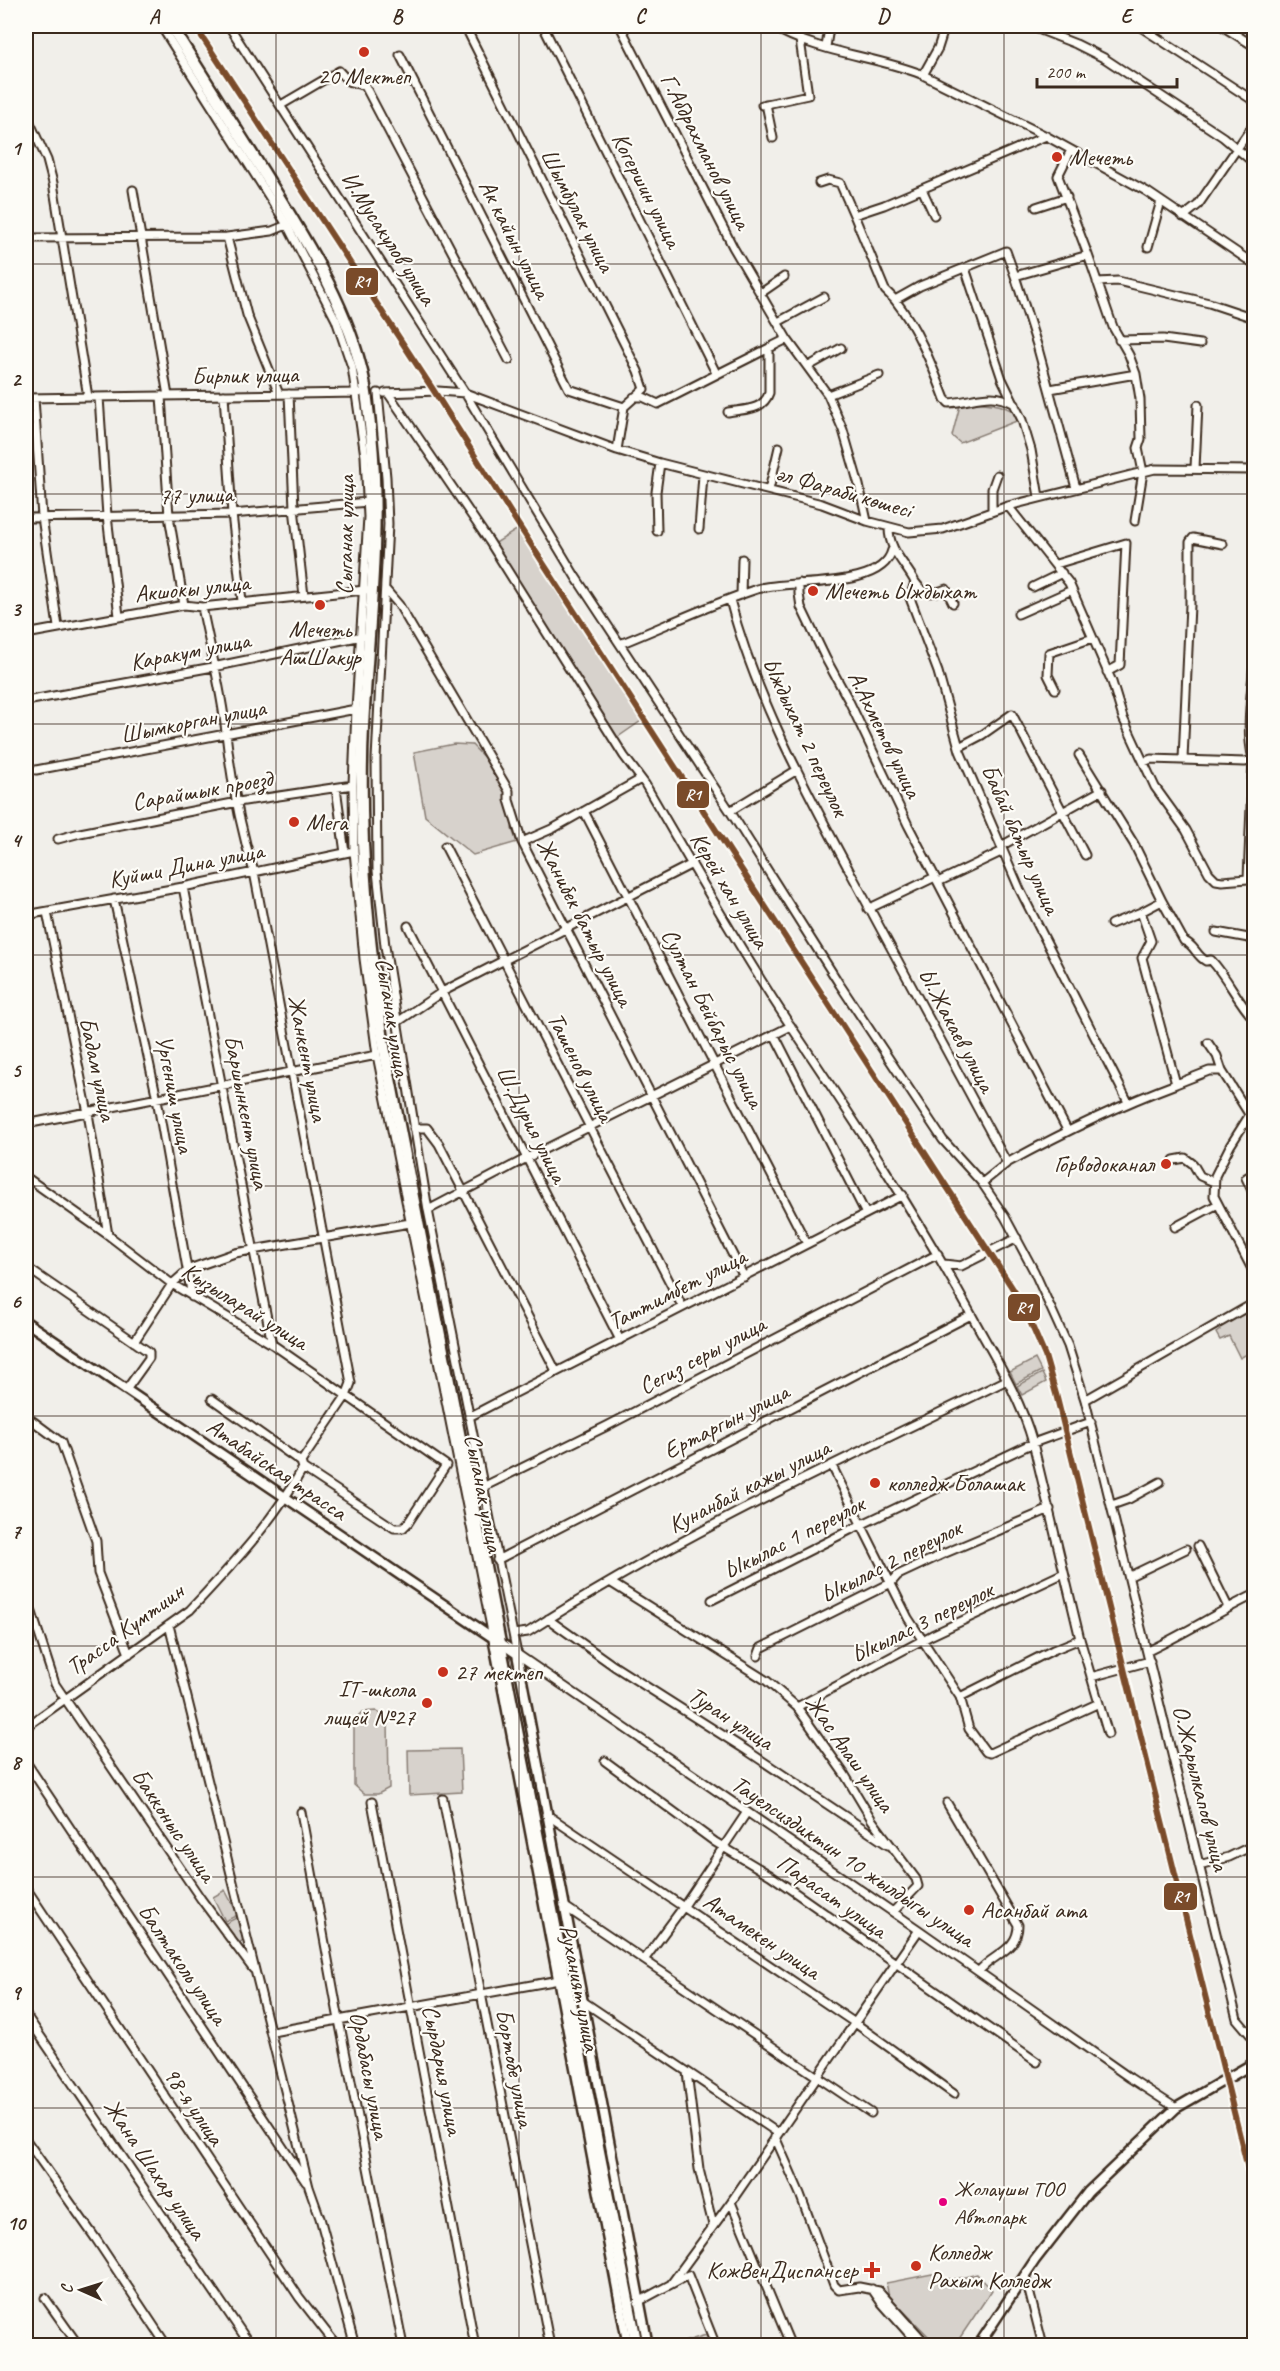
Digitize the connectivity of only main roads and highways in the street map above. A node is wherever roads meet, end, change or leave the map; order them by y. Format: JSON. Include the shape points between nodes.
{"nodes":[{"id":1,"x":171,"y":26,"type":"edge"},
{"id":2,"x":178,"y":26,"type":"edge"},
{"id":3,"x":368,"y":393,"type":"junction"},
{"id":4,"x":26,"y":1322,"type":"edge"},
{"id":5,"x":504,"y":1645,"type":"junction"},
{"id":6,"x":1254,"y":2063,"type":"edge"},
{"id":7,"x":628,"y":2346,"type":"edge"},
{"id":8,"x":637,"y":2346,"type":"edge"},
{"id":9,"x":643,"y":2346,"type":"edge"},
{"id":10,"x":648,"y":2346,"type":"edge"},
{"id":11,"x":978,"y":2346,"type":"edge"}],
"edges":[{"from":1,"to":3,"type":"highway","via":[[312,255],[349,332]]},
{"from":2,"to":3,"type":"highway","via":[[317,252],[354,329],[367,368]]},
{"from":3,"to":5,"type":"highway","via":[[381,476],[367,786],[376,953],[391,1058]]},
{"from":4,"to":5,"type":"main road","name":"Атабайская трасса"},
{"from":5,"to":7,"type":"main road","name":"Руханият улица","via":[[559,1980]]},
{"from":5,"to":8,"type":"highway"},
{"from":5,"to":9,"type":"highway"},
{"from":5,"to":10,"type":"main road","name":"Руханият улица","via":[[546,1814]]},
{"from":6,"to":11,"type":"main road","via":[[1176,2108],[1088,2192]]}]}
